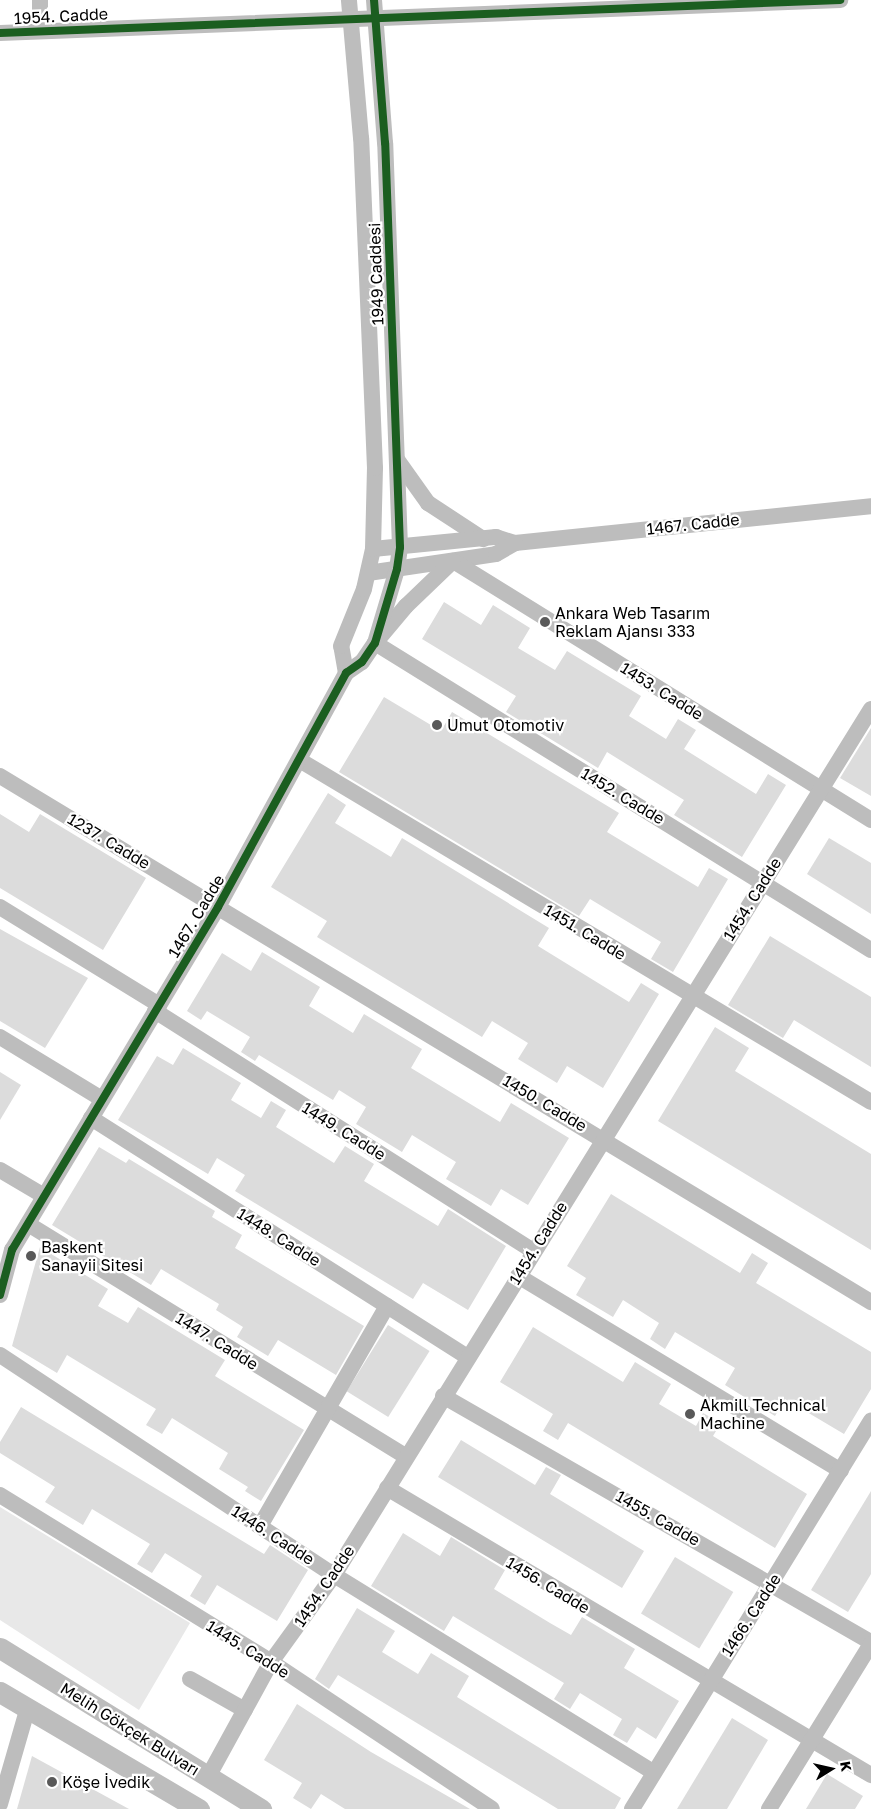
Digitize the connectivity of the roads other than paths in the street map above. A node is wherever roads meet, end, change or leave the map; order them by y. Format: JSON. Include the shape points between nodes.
{"nodes":[{"id":1,"x":40,"y":0,"type":"edge"},
{"id":2,"x":349,"y":0,"type":"edge"},
{"id":3,"x":840,"y":0,"type":"edge"},
{"id":4,"x":529,"y":5,"type":"edge"},
{"id":5,"x":366,"y":12,"type":"edge"},
{"id":6,"x":40,"y":31,"type":"junction"},
{"id":7,"x":0,"y":33,"type":"edge"},
{"id":8,"x":396,"y":458,"type":"junction"},
{"id":9,"x":871,"y":506,"type":"edge"},
{"id":10,"x":483,"y":539,"type":"junction"},
{"id":11,"x":515,"y":543,"type":"junction"},
{"id":12,"x":400,"y":547,"type":"junction"},
{"id":13,"x":373,"y":550,"type":"junction"},
{"id":14,"x":454,"y":561,"type":"junction"},
{"id":15,"x":397,"y":569,"type":"junction"},
{"id":16,"x":368,"y":573,"type":"junction"},
{"id":17,"x":375,"y":643,"type":"junction"},
{"id":18,"x":346,"y":673,"type":"junction"},
{"id":19,"x":871,"y":709,"type":"edge"},
{"id":20,"x":301,"y":761,"type":"junction"},
{"id":21,"x":0,"y":776,"type":"edge"},
{"id":22,"x":820,"y":790,"type":"junction"},
{"id":23,"x":871,"y":820,"type":"edge"},
{"id":24,"x":763,"y":881,"type":"junction"},
{"id":25,"x":0,"y":907,"type":"edge"},
{"id":26,"x":218,"y":907,"type":"junction"},
{"id":27,"x":871,"y":950,"type":"edge"},
{"id":28,"x":692,"y":996,"type":"junction"},
{"id":29,"x":157,"y":1008,"type":"junction"},
{"id":30,"x":0,"y":1037,"type":"edge"},
{"id":31,"x":102,"y":1099,"type":"junction"},
{"id":32,"x":871,"y":1102,"type":"edge"},
{"id":33,"x":91,"y":1118,"type":"junction"},
{"id":34,"x":604,"y":1138,"type":"junction"},
{"id":35,"x":0,"y":1170,"type":"edge"},
{"id":36,"x":44,"y":1196,"type":"junction"},
{"id":37,"x":28,"y":1224,"type":"junction"},
{"id":38,"x":532,"y":1251,"type":"junction"},
{"id":39,"x":518,"y":1276,"type":"junction"},
{"id":40,"x":0,"y":1295,"type":"edge"},
{"id":41,"x":871,"y":1302,"type":"edge"},
{"id":42,"x":387,"y":1306,"type":"junction"},
{"id":43,"x":0,"y":1355,"type":"edge"},
{"id":44,"x":466,"y":1356,"type":"junction"},
{"id":45,"x":443,"y":1396,"type":"junction"},
{"id":46,"x":326,"y":1408,"type":"junction"},
{"id":47,"x":871,"y":1421,"type":"edge"},
{"id":48,"x":406,"y":1458,"type":"junction"},
{"id":49,"x":841,"y":1471,"type":"junction"},
{"id":50,"x":387,"y":1488,"type":"junction"},
{"id":51,"x":0,"y":1495,"type":"edge"},
{"id":52,"x":260,"y":1526,"type":"junction"},
{"id":53,"x":334,"y":1575,"type":"junction"},
{"id":54,"x":772,"y":1584,"type":"junction"},
{"id":55,"x":871,"y":1643,"type":"edge"},
{"id":56,"x":0,"y":1648,"type":"edge"},
{"id":57,"x":271,"y":1662,"type":"junction"},
{"id":58,"x":190,"y":1679,"type":"dead end"},
{"id":59,"x":708,"y":1681,"type":"junction"},
{"id":60,"x":0,"y":1692,"type":"edge"},
{"id":61,"x":28,"y":1707,"type":"junction"},
{"id":62,"x":244,"y":1710,"type":"junction"},
{"id":63,"x":813,"y":1740,"type":"junction"},
{"id":64,"x":653,"y":1772,"type":"junction"},
{"id":65,"x":871,"y":1775,"type":"edge"},
{"id":66,"x":208,"y":1777,"type":"junction"},
{"id":67,"x":0,"y":1804,"type":"edge"},
{"id":68,"x":199,"y":1809,"type":"edge"},
{"id":69,"x":261,"y":1809,"type":"edge"},
{"id":70,"x":492,"y":1809,"type":"edge"},
{"id":71,"x":632,"y":1809,"type":"edge"},
{"id":72,"x":769,"y":1809,"type":"edge"}],
"edges":[{"from":1,"to":6,"type":"street"},
{"from":2,"to":5,"type":"street","name":"1949 Caddesi"},
{"from":3,"to":4,"type":"street","name":"1954. Cadde"},
{"from":4,"to":5,"type":"street","name":"1954. Cadde"},
{"from":5,"to":6,"type":"street","name":"1954. Cadde"},
{"from":5,"to":8,"type":"street","name":"1949 Caddesi","via":[[386,143]]},
{"from":5,"to":13,"type":"street","name":"1949 Caddesi","via":[[362,148],[375,468]]},
{"from":6,"to":7,"type":"street","name":"1954. Cadde"},
{"from":8,"to":10,"type":"street","via":[[428,503]]},
{"from":8,"to":12,"type":"street","name":"1949 Caddesi"},
{"from":9,"to":11,"type":"street","name":"1467. Cadde"},
{"from":10,"to":11,"type":"street","name":"1467. Cadde","via":[[496,537]]},
{"from":10,"to":12,"type":"street","name":"1467. Cadde"},
{"from":11,"to":14,"type":"street","name":"1467. Cadde","via":[[496,554]]},
{"from":12,"to":13,"type":"street","name":"1467. Cadde"},
{"from":12,"to":15,"type":"street","name":"1467. Cadde"},
{"from":13,"to":16,"type":"street"},
{"from":14,"to":15,"type":"street","name":"1467. Cadde"},
{"from":14,"to":17,"type":"street","via":[[419,593]]},
{"from":14,"to":22,"type":"street","name":"1453. Cadde"},
{"from":15,"to":16,"type":"street","name":"1467. Cadde"},
{"from":15,"to":17,"type":"street","name":"1467. Cadde"},
{"from":16,"to":18,"type":"street","via":[[341,646]]},
{"from":17,"to":18,"type":"street","name":"1467. Cadde","via":[[362,662]]},
{"from":17,"to":24,"type":"street","name":"1452. Cadde"},
{"from":18,"to":20,"type":"street","name":"1467. Cadde"},
{"from":19,"to":22,"type":"street","name":"1454. Cadde"},
{"from":20,"to":26,"type":"street","name":"1467. Cadde"},
{"from":20,"to":28,"type":"street","name":"1451. Cadde"},
{"from":21,"to":26,"type":"street","name":"1237. Cadde"},
{"from":22,"to":23,"type":"street","name":"1453. Cadde"},
{"from":22,"to":24,"type":"street","name":"1454. Cadde"},
{"from":24,"to":27,"type":"street","name":"1452. Cadde"},
{"from":24,"to":28,"type":"street","name":"1454. Cadde"},
{"from":25,"to":29,"type":"street","name":"1449. Cadde"},
{"from":26,"to":29,"type":"street","name":"1467. Cadde"},
{"from":26,"to":34,"type":"street","name":"1450. Cadde"},
{"from":28,"to":32,"type":"street","name":"1451. Cadde"},
{"from":28,"to":34,"type":"street","name":"1454. Cadde"},
{"from":29,"to":31,"type":"street","name":"1467. Cadde"},
{"from":29,"to":38,"type":"street","name":"1449. Cadde"},
{"from":30,"to":31,"type":"street"},
{"from":31,"to":33,"type":"street","name":"1467. Cadde"},
{"from":33,"to":36,"type":"street","name":"1467. Cadde"},
{"from":33,"to":42,"type":"street","name":"1448. Cadde"},
{"from":34,"to":38,"type":"street","name":"1454. Cadde"},
{"from":34,"to":41,"type":"street","name":"1450. Cadde"},
{"from":35,"to":36,"type":"street"},
{"from":36,"to":37,"type":"street","name":"1467. Cadde"},
{"from":37,"to":40,"type":"street","name":"1467. Cadde","via":[[12,1250]]},
{"from":37,"to":46,"type":"street","name":"1447. Cadde"},
{"from":38,"to":39,"type":"street","name":"1454. Cadde"},
{"from":39,"to":44,"type":"street","name":"1454. Cadde"},
{"from":39,"to":49,"type":"street"},
{"from":42,"to":44,"type":"street","name":"1448. Cadde"},
{"from":42,"to":46,"type":"street"},
{"from":43,"to":52,"type":"street","name":"1446. Cadde"},
{"from":44,"to":45,"type":"street","name":"1454. Cadde"},
{"from":45,"to":48,"type":"street","name":"1454. Cadde"},
{"from":45,"to":54,"type":"street","name":"1455. Cadde"},
{"from":46,"to":48,"type":"street","name":"1447. Cadde"},
{"from":46,"to":52,"type":"street"},
{"from":47,"to":49,"type":"street","name":"1466. Cadde"},
{"from":48,"to":50,"type":"street","name":"1454. Cadde"},
{"from":49,"to":54,"type":"street","name":"1466. Cadde"},
{"from":50,"to":53,"type":"street","name":"1454. Cadde"},
{"from":50,"to":59,"type":"street","name":"1456. Cadde"},
{"from":51,"to":57,"type":"street","name":"1445. Cadde"},
{"from":52,"to":53,"type":"street","name":"1446. Cadde"},
{"from":53,"to":57,"type":"street","name":"1454. Cadde"},
{"from":53,"to":64,"type":"street","name":"1446. Cadde"},
{"from":54,"to":55,"type":"street","name":"1455. Cadde"},
{"from":54,"to":59,"type":"street","name":"1466. Cadde"},
{"from":55,"to":63,"type":"street"},
{"from":56,"to":66,"type":"main road","name":"Melih Gökçek Bulvarı"},
{"from":57,"to":62,"type":"street","name":"1454. Cadde"},
{"from":57,"to":70,"type":"street","name":"1445. Cadde"},
{"from":58,"to":62,"type":"street"},
{"from":59,"to":63,"type":"street","name":"1456. Cadde"},
{"from":59,"to":64,"type":"street","name":"1466. Cadde"},
{"from":60,"to":61,"type":"main road","name":"Melih Gökçek Bulvarı"},
{"from":61,"to":67,"type":"street"},
{"from":61,"to":68,"type":"main road","name":"Melih Gökçek Bulvarı"},
{"from":62,"to":66,"type":"street","name":"1454. Cadde"},
{"from":63,"to":65,"type":"street","name":"1456. Cadde"},
{"from":63,"to":72,"type":"street"},
{"from":64,"to":71,"type":"street","name":"1466. Cadde"},
{"from":66,"to":69,"type":"main road","name":"Melih Gökçek Bulvarı"}]}
